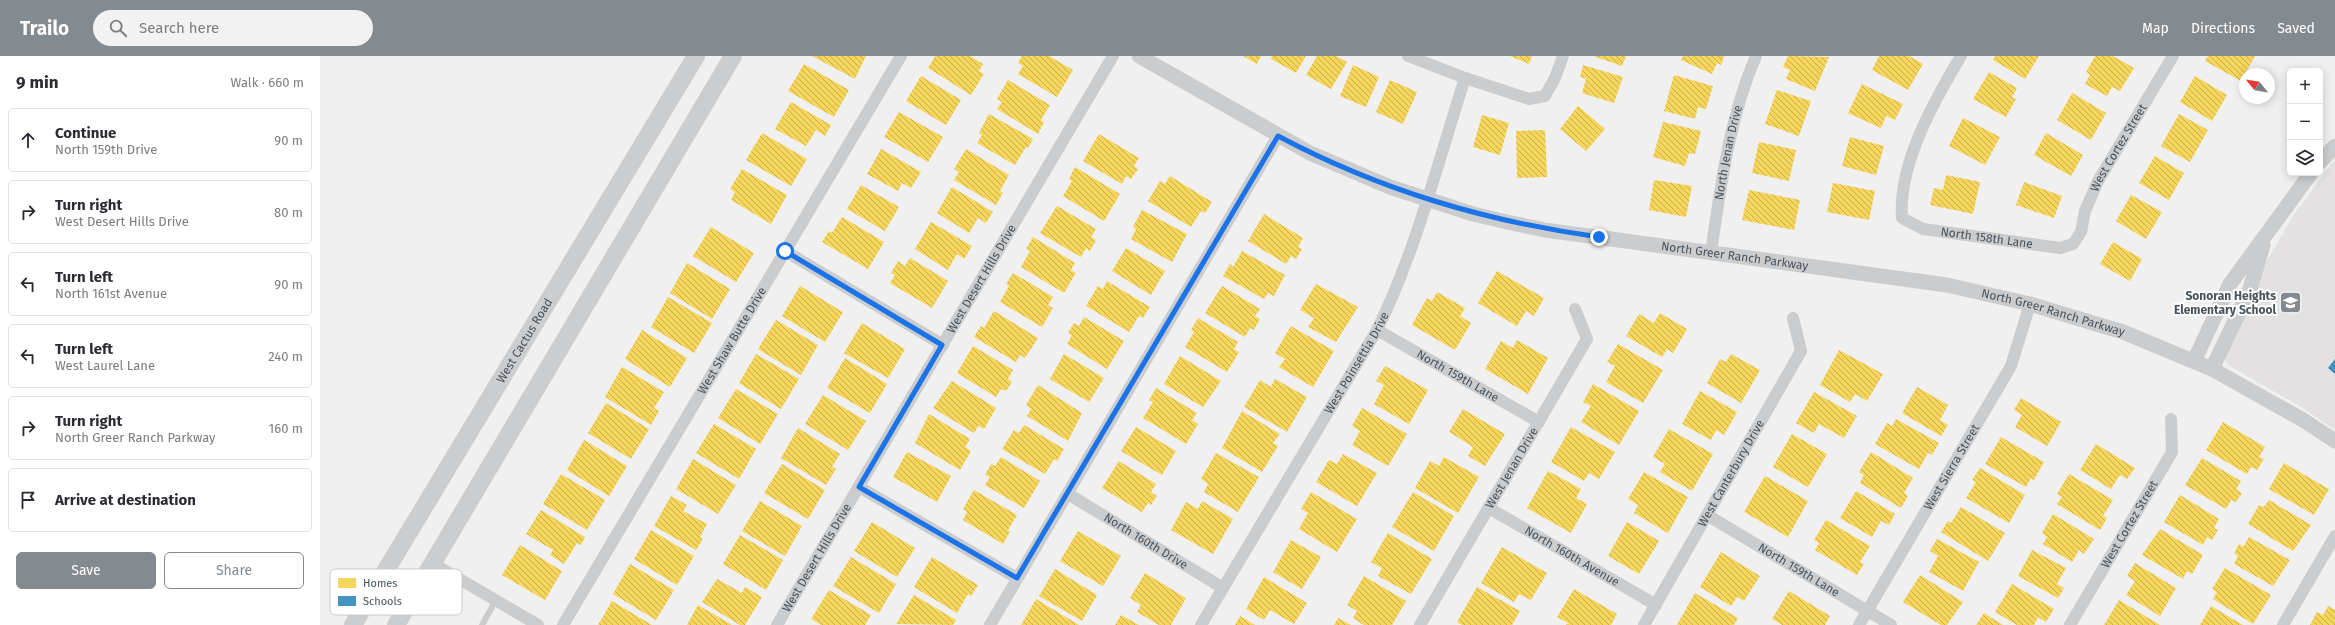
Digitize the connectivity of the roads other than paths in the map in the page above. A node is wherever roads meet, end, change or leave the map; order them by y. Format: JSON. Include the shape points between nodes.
{"nodes":[{"id":1,"x":696,"y":56,"type":"edge"},
{"id":2,"x":733,"y":56,"type":"edge"},
{"id":3,"x":901,"y":56,"type":"edge"},
{"id":4,"x":1113,"y":56,"type":"edge"},
{"id":5,"x":1139,"y":56,"type":"edge"},
{"id":6,"x":1408,"y":56,"type":"edge"},
{"id":7,"x":1563,"y":56,"type":"edge"},
{"id":8,"x":1756,"y":56,"type":"edge"},
{"id":9,"x":1961,"y":56,"type":"edge"},
{"id":10,"x":2173,"y":56,"type":"edge"},
{"id":11,"x":1465,"y":78,"type":"junction"},
{"id":12,"x":1278,"y":136,"type":"junction"},
{"id":13,"x":2335,"y":146,"type":"edge"},
{"id":14,"x":2323,"y":159,"type":"edge"},
{"id":15,"x":2309,"y":176,"type":"edge"},
{"id":16,"x":1426,"y":199,"type":"junction"},
{"id":17,"x":2266,"y":237,"type":"junction"},
{"id":18,"x":2073,"y":244,"type":"joint"},
{"id":19,"x":785,"y":251,"type":"junction"},
{"id":20,"x":1711,"y":252,"type":"junction"},
{"id":21,"x":2030,"y":304,"type":"junction"},
{"id":22,"x":1575,"y":309,"type":"dead end"},
{"id":23,"x":1794,"y":318,"type":"dead end"},
{"id":24,"x":1377,"y":330,"type":"junction"},
{"id":25,"x":942,"y":345,"type":"junction"},
{"id":26,"x":2194,"y":361,"type":"junction"},
{"id":27,"x":2212,"y":369,"type":"junction"},
{"id":28,"x":2171,"y":419,"type":"dead end"},
{"id":29,"x":1539,"y":422,"type":"junction"},
{"id":30,"x":2335,"y":441,"type":"edge"},
{"id":31,"x":859,"y":487,"type":"junction"},
{"id":32,"x":1068,"y":494,"type":"junction"},
{"id":33,"x":1489,"y":508,"type":"junction"},
{"id":34,"x":1708,"y":515,"type":"junction"},
{"id":35,"x":2335,"y":536,"type":"edge"},
{"id":36,"x":432,"y":563,"type":"junction"},
{"id":37,"x":387,"y":569,"type":"edge"},
{"id":38,"x":429,"y":569,"type":"edge"},
{"id":39,"x":442,"y":569,"type":"edge"},
{"id":40,"x":1017,"y":578,"type":"junction"},
{"id":41,"x":462,"y":580,"type":"edge"},
{"id":42,"x":1223,"y":588,"type":"junction"},
{"id":43,"x":496,"y":600,"type":"junction"},
{"id":44,"x":1656,"y":605,"type":"junction"},
{"id":45,"x":1867,"y":611,"type":"junction"},
{"id":46,"x":359,"y":615,"type":"edge"},
{"id":47,"x":402,"y":615,"type":"edge"},
{"id":48,"x":353,"y":625,"type":"edge"},
{"id":49,"x":396,"y":625,"type":"edge"},
{"id":50,"x":482,"y":625,"type":"edge"},
{"id":51,"x":538,"y":625,"type":"edge"},
{"id":52,"x":563,"y":625,"type":"edge"},
{"id":53,"x":778,"y":625,"type":"edge"},
{"id":54,"x":990,"y":625,"type":"edge"},
{"id":55,"x":1201,"y":625,"type":"edge"},
{"id":56,"x":1420,"y":625,"type":"edge"},
{"id":57,"x":1644,"y":625,"type":"edge"},
{"id":58,"x":1859,"y":625,"type":"edge"},
{"id":59,"x":1891,"y":625,"type":"edge"},
{"id":60,"x":2070,"y":625,"type":"edge"},
{"id":61,"x":2283,"y":625,"type":"edge"}],
"edges":[{"from":1,"to":37,"type":"main road","name":"West Cactus Road"},
{"from":2,"to":36,"type":"main road"},
{"from":3,"to":19,"type":"street","name":"West Shaw Butte Drive"},
{"from":4,"to":25,"type":"street","name":"West Desert Hills Drive"},
{"from":5,"to":12,"type":"street","name":"North Greer Ranch Parkway"},
{"from":6,"to":11,"type":"street"},
{"from":7,"to":11,"type":"street","via":[[1545,96],[1529,99]]},
{"from":8,"to":20,"type":"street","name":"North Jenan Drive","via":[[1736,112],[1725,155]]},
{"from":9,"to":18,"type":"street","name":"North 158th Lane","via":[[1934,101],[1916,143],[1901,199],[1902,218],[1923,229],[2060,248]]},
{"from":10,"to":18,"type":"street","name":"West Cortez Street","via":[[2098,181],[2085,212],[2081,232]]},
{"from":11,"to":16,"type":"street","name":"West Poinsettia Drive"},
{"from":12,"to":16,"type":"street","name":"North Greer Ranch Parkway","via":[[1337,166]]},
{"from":12,"to":32,"type":"street"},
{"from":13,"to":14,"type":"street"},
{"from":15,"to":17,"type":"street"},
{"from":16,"to":20,"type":"street","name":"North Greer Ranch Parkway","via":[[1473,214],[1544,230]]},
{"from":16,"to":24,"type":"street","name":"West Poinsettia Drive","via":[[1394,294]]},
{"from":17,"to":26,"type":"street","via":[[2230,284]]},
{"from":17,"to":27,"type":"street","via":[[2250,289]]},
{"from":19,"to":25,"type":"street"},
{"from":19,"to":52,"type":"street","name":"West Shaw Butte Drive"},
{"from":20,"to":21,"type":"street","name":"North Greer Ranch Parkway","via":[[1948,285]]},
{"from":21,"to":26,"type":"street","name":"North Greer Ranch Parkway","via":[[2123,332]]},
{"from":21,"to":45,"type":"street","name":"West Sierra Street","via":[[2011,366]]},
{"from":22,"to":29,"type":"street","name":"West Jenan Drive","via":[[1587,339]]},
{"from":23,"to":34,"type":"street","name":"West Canterbury Drive","via":[[1802,351]]},
{"from":24,"to":29,"type":"street","name":"North 159th Lane"},
{"from":24,"to":42,"type":"street","name":"West Poinsettia Drive"},
{"from":25,"to":31,"type":"street","name":"West Desert Hills Drive"},
{"from":26,"to":27,"type":"street","name":"North Greer Ranch Parkway"},
{"from":27,"to":30,"type":"street","name":"North Greer Ranch Parkway"},
{"from":28,"to":60,"type":"street","name":"West Cortez Street","via":[[2172,452]]},
{"from":29,"to":33,"type":"street","name":"West Jenan Drive"},
{"from":31,"to":40,"type":"street"},
{"from":31,"to":53,"type":"street","name":"West Desert Hills Drive"},
{"from":32,"to":40,"type":"street"},
{"from":32,"to":42,"type":"street","name":"North 160th Drive"},
{"from":33,"to":44,"type":"street","name":"North 160th Avenue"},
{"from":33,"to":56,"type":"street","name":"West Jenan Drive"},
{"from":34,"to":44,"type":"street","name":"West Canterbury Drive"},
{"from":34,"to":45,"type":"street","name":"North 159th Lane"},
{"from":35,"to":61,"type":"street"},
{"from":36,"to":38,"type":"main road"},
{"from":36,"to":39,"type":"street"},
{"from":40,"to":54,"type":"street"},
{"from":41,"to":43,"type":"street"},
{"from":42,"to":55,"type":"street","name":"West Poinsettia Drive"},
{"from":43,"to":50,"type":"lane"},
{"from":43,"to":51,"type":"street"},
{"from":44,"to":57,"type":"street","name":"West Canterbury Drive"},
{"from":45,"to":58,"type":"street","name":"West Sierra Street"},
{"from":45,"to":59,"type":"street","name":"North 159th Lane"},
{"from":46,"to":48,"type":"main road","name":"West Cactus Road"},
{"from":47,"to":49,"type":"main road"}]}
